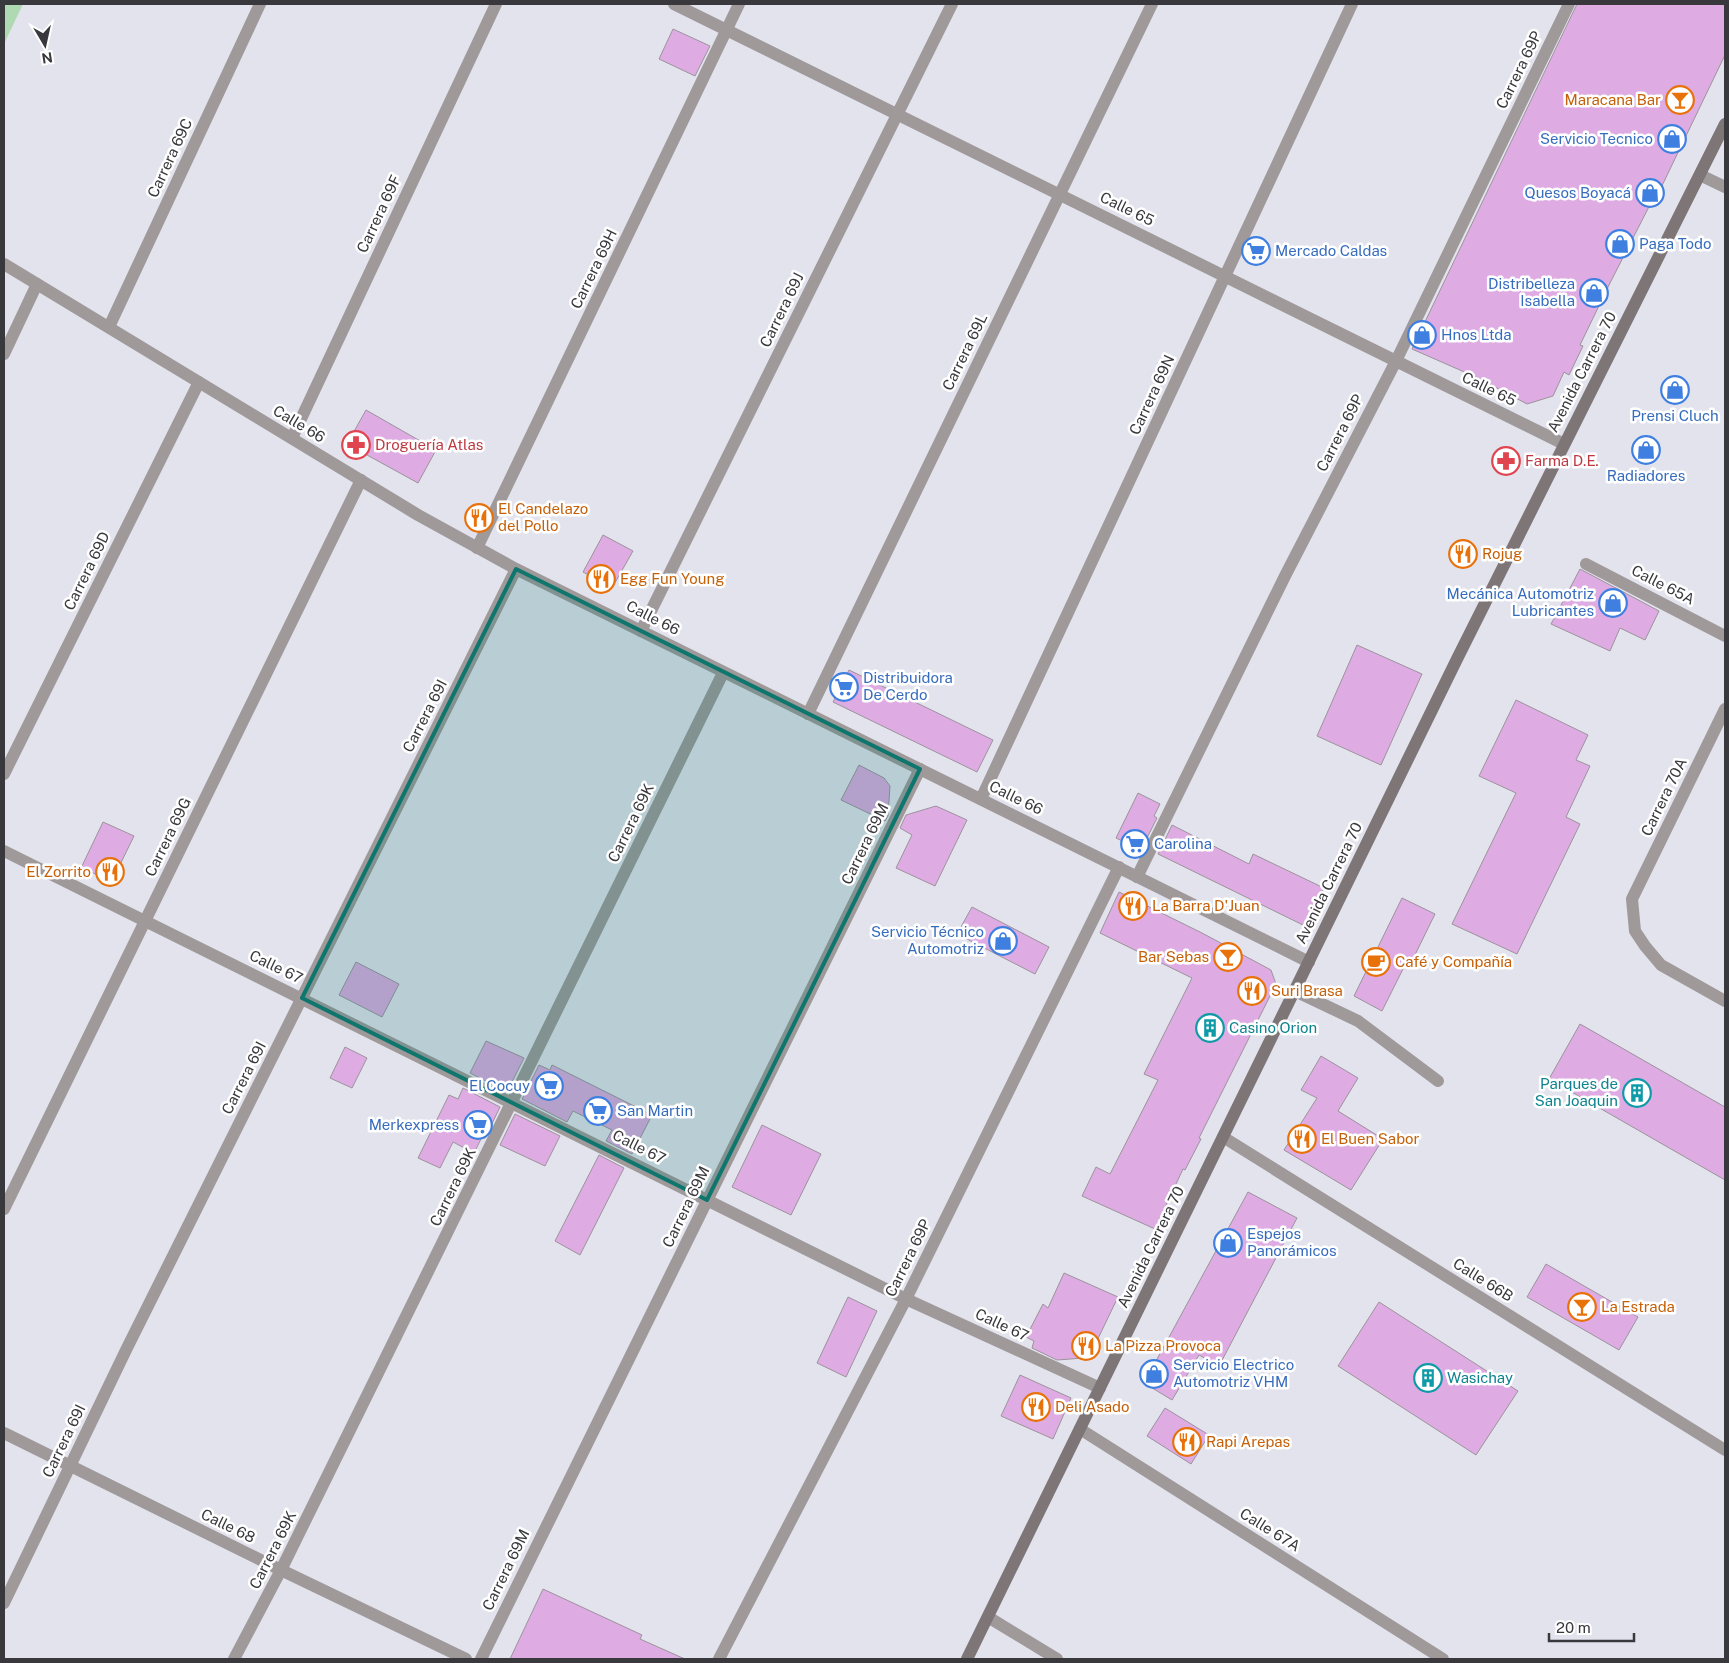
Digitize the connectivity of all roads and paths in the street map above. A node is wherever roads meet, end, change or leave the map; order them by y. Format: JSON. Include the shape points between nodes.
{"nodes":[{"id":1,"x":260,"y":4,"type":"edge"},
{"id":2,"x":496,"y":4,"type":"edge"},
{"id":3,"x":674,"y":4,"type":"edge"},
{"id":4,"x":739,"y":4,"type":"edge"},
{"id":5,"x":952,"y":4,"type":"edge"},
{"id":6,"x":1152,"y":4,"type":"edge"},
{"id":7,"x":1352,"y":4,"type":"edge"},
{"id":8,"x":1570,"y":4,"type":"edge"},
{"id":9,"x":727,"y":30,"type":"junction"},
{"id":10,"x":898,"y":114,"type":"junction"},
{"id":11,"x":1725,"y":124,"type":"edge"},
{"id":12,"x":1700,"y":175,"type":"junction"},
{"id":13,"x":1725,"y":187,"type":"edge"},
{"id":14,"x":1060,"y":194,"type":"junction"},
{"id":15,"x":4,"y":264,"type":"edge"},
{"id":16,"x":1225,"y":276,"type":"junction"},
{"id":17,"x":37,"y":284,"type":"junction"},
{"id":18,"x":109,"y":327,"type":"junction"},
{"id":19,"x":4,"y":354,"type":"edge"},
{"id":20,"x":1396,"y":361,"type":"junction"},
{"id":21,"x":199,"y":382,"type":"junction"},
{"id":22,"x":292,"y":438,"type":"junction"},
{"id":23,"x":1564,"y":444,"type":"junction"},
{"id":24,"x":361,"y":480,"type":"junction"},
{"id":25,"x":478,"y":548,"type":"junction"},
{"id":26,"x":1586,"y":564,"type":"dead end"},
{"id":27,"x":516,"y":570,"type":"junction"},
{"id":28,"x":642,"y":630,"type":"junction"},
{"id":29,"x":1725,"y":636,"type":"edge"},
{"id":30,"x":723,"y":673,"type":"junction"},
{"id":31,"x":1725,"y":709,"type":"edge"},
{"id":32,"x":808,"y":714,"type":"junction"},
{"id":33,"x":920,"y":769,"type":"junction"},
{"id":34,"x":4,"y":774,"type":"edge"},
{"id":35,"x":981,"y":799,"type":"junction"},
{"id":36,"x":4,"y":851,"type":"edge"},
{"id":37,"x":1119,"y":867,"type":"junction"},
{"id":38,"x":1137,"y":876,"type":"junction"},
{"id":39,"x":145,"y":920,"type":"junction"},
{"id":40,"x":1309,"y":962,"type":"junction"},
{"id":41,"x":1295,"y":990,"type":"junction"},
{"id":42,"x":302,"y":998,"type":"junction"},
{"id":43,"x":1725,"y":1001,"type":"edge"},
{"id":44,"x":1438,"y":1081,"type":"dead end"},
{"id":45,"x":513,"y":1102,"type":"junction"},
{"id":46,"x":1223,"y":1137,"type":"junction"},
{"id":47,"x":707,"y":1200,"type":"junction"},
{"id":48,"x":4,"y":1209,"type":"edge"},
{"id":49,"x":906,"y":1299,"type":"junction"},
{"id":50,"x":1100,"y":1388,"type":"junction"},
{"id":51,"x":1080,"y":1429,"type":"junction"},
{"id":52,"x":4,"y":1432,"type":"edge"},
{"id":53,"x":1725,"y":1450,"type":"edge"},
{"id":54,"x":70,"y":1465,"type":"junction"},
{"id":55,"x":281,"y":1570,"type":"junction"},
{"id":56,"x":4,"y":1603,"type":"edge"},
{"id":57,"x":988,"y":1617,"type":"junction"},
{"id":58,"x":234,"y":1659,"type":"edge"},
{"id":59,"x":466,"y":1659,"type":"edge"},
{"id":60,"x":480,"y":1659,"type":"edge"},
{"id":61,"x":719,"y":1659,"type":"edge"},
{"id":62,"x":967,"y":1659,"type":"edge"},
{"id":63,"x":1057,"y":1659,"type":"edge"},
{"id":64,"x":1443,"y":1659,"type":"edge"}],
"edges":[{"from":1,"to":18,"type":"street","name":"Carrera 69C"},
{"from":2,"to":22,"type":"street","name":"Carrera 69F"},
{"from":3,"to":9,"type":"street","name":"Calle 65"},
{"from":4,"to":9,"type":"street","name":"Carrera 69H"},
{"from":5,"to":10,"type":"street","name":"Carrera 69J"},
{"from":6,"to":14,"type":"street","name":"Carrera 69L"},
{"from":7,"to":16,"type":"street","name":"Carrera 69N"},
{"from":8,"to":20,"type":"street","name":"Carrera 69P"},
{"from":9,"to":10,"type":"street","name":"Calle 65"},
{"from":9,"to":25,"type":"street","name":"Carrera 69H"},
{"from":10,"to":14,"type":"street","name":"Calle 65"},
{"from":10,"to":28,"type":"street","name":"Carrera 69J"},
{"from":11,"to":12,"type":"main road","name":"Avenida Carrera 70"},
{"from":12,"to":13,"type":"street"},
{"from":12,"to":23,"type":"main road","name":"Avenida Carrera 70"},
{"from":14,"to":16,"type":"street","name":"Calle 65"},
{"from":14,"to":32,"type":"street","name":"Carrera 69L"},
{"from":15,"to":17,"type":"street","name":"Calle 66"},
{"from":16,"to":20,"type":"street","name":"Calle 65"},
{"from":16,"to":35,"type":"street","name":"Carrera 69N"},
{"from":17,"to":18,"type":"street","name":"Calle 66"},
{"from":17,"to":19,"type":"street"},
{"from":18,"to":21,"type":"street","name":"Calle 66"},
{"from":20,"to":23,"type":"street","name":"Calle 65"},
{"from":20,"to":38,"type":"street","name":"Carrera 69P","via":[[1285,576]]},
{"from":21,"to":22,"type":"street","name":"Calle 66"},
{"from":21,"to":34,"type":"street","name":"Carrera 69D"},
{"from":22,"to":24,"type":"street","name":"Calle 66"},
{"from":23,"to":40,"type":"main road","name":"Avenida Carrera 70"},
{"from":24,"to":25,"type":"street","name":"Calle 66"},
{"from":24,"to":39,"type":"street","name":"Carrera 69G"},
{"from":25,"to":27,"type":"street","name":"Calle 66"},
{"from":26,"to":29,"type":"street","name":"Calle 65A"},
{"from":27,"to":28,"type":"street","name":"Calle 66"},
{"from":27,"to":42,"type":"street","name":"Carrera 69I"},
{"from":28,"to":30,"type":"street","name":"Calle 66"},
{"from":30,"to":32,"type":"street","name":"Calle 66"},
{"from":30,"to":45,"type":"street","name":"Carrera 69K"},
{"from":31,"to":43,"type":"street","name":"Carrera 70A","via":[[1632,899],[1635,931],[1661,965]]},
{"from":32,"to":33,"type":"street","name":"Calle 66"},
{"from":33,"to":35,"type":"street","name":"Calle 66"},
{"from":33,"to":47,"type":"street","name":"Carrera 69M"},
{"from":35,"to":37,"type":"street","name":"Calle 66"},
{"from":36,"to":39,"type":"street","name":"Calle 67"},
{"from":37,"to":38,"type":"street","name":"Calle 66"},
{"from":37,"to":49,"type":"street","name":"Carrera 69P"},
{"from":38,"to":40,"type":"street","name":"Calle 66"},
{"from":39,"to":42,"type":"street","name":"Calle 67"},
{"from":39,"to":48,"type":"street","name":"Carrera 69G"},
{"from":40,"to":41,"type":"main road","name":"Avenida Carrera 70"},
{"from":41,"to":44,"type":"street","via":[[1358,1021]]},
{"from":41,"to":46,"type":"main road","name":"Avenida Carrera 70"},
{"from":42,"to":45,"type":"street","name":"Calle 67"},
{"from":42,"to":54,"type":"street","name":"Carrera 69I"},
{"from":45,"to":47,"type":"street","name":"Calle 67"},
{"from":45,"to":55,"type":"street","name":"Carrera 69K"},
{"from":46,"to":50,"type":"main road","name":"Avenida Carrera 70"},
{"from":46,"to":53,"type":"street","name":"Calle 66B"},
{"from":47,"to":49,"type":"street","name":"Calle 67"},
{"from":47,"to":60,"type":"street","name":"Carrera 69M"},
{"from":49,"to":50,"type":"street","name":"Calle 67"},
{"from":49,"to":61,"type":"street","name":"Carrera 69P"},
{"from":50,"to":51,"type":"main road","name":"Avenida Carrera 70"},
{"from":51,"to":57,"type":"main road","name":"Avenida Carrera 70"},
{"from":51,"to":64,"type":"street","name":"Calle 67A"},
{"from":52,"to":54,"type":"street","name":"Calle 68"},
{"from":54,"to":55,"type":"street","name":"Calle 68"},
{"from":54,"to":56,"type":"street","name":"Carrera 69I"},
{"from":55,"to":58,"type":"street","name":"Carrera 69K"},
{"from":55,"to":59,"type":"street","name":"Calle 68"},
{"from":57,"to":62,"type":"main road","name":"Avenida Carrera 70"},
{"from":57,"to":63,"type":"street"}]}
